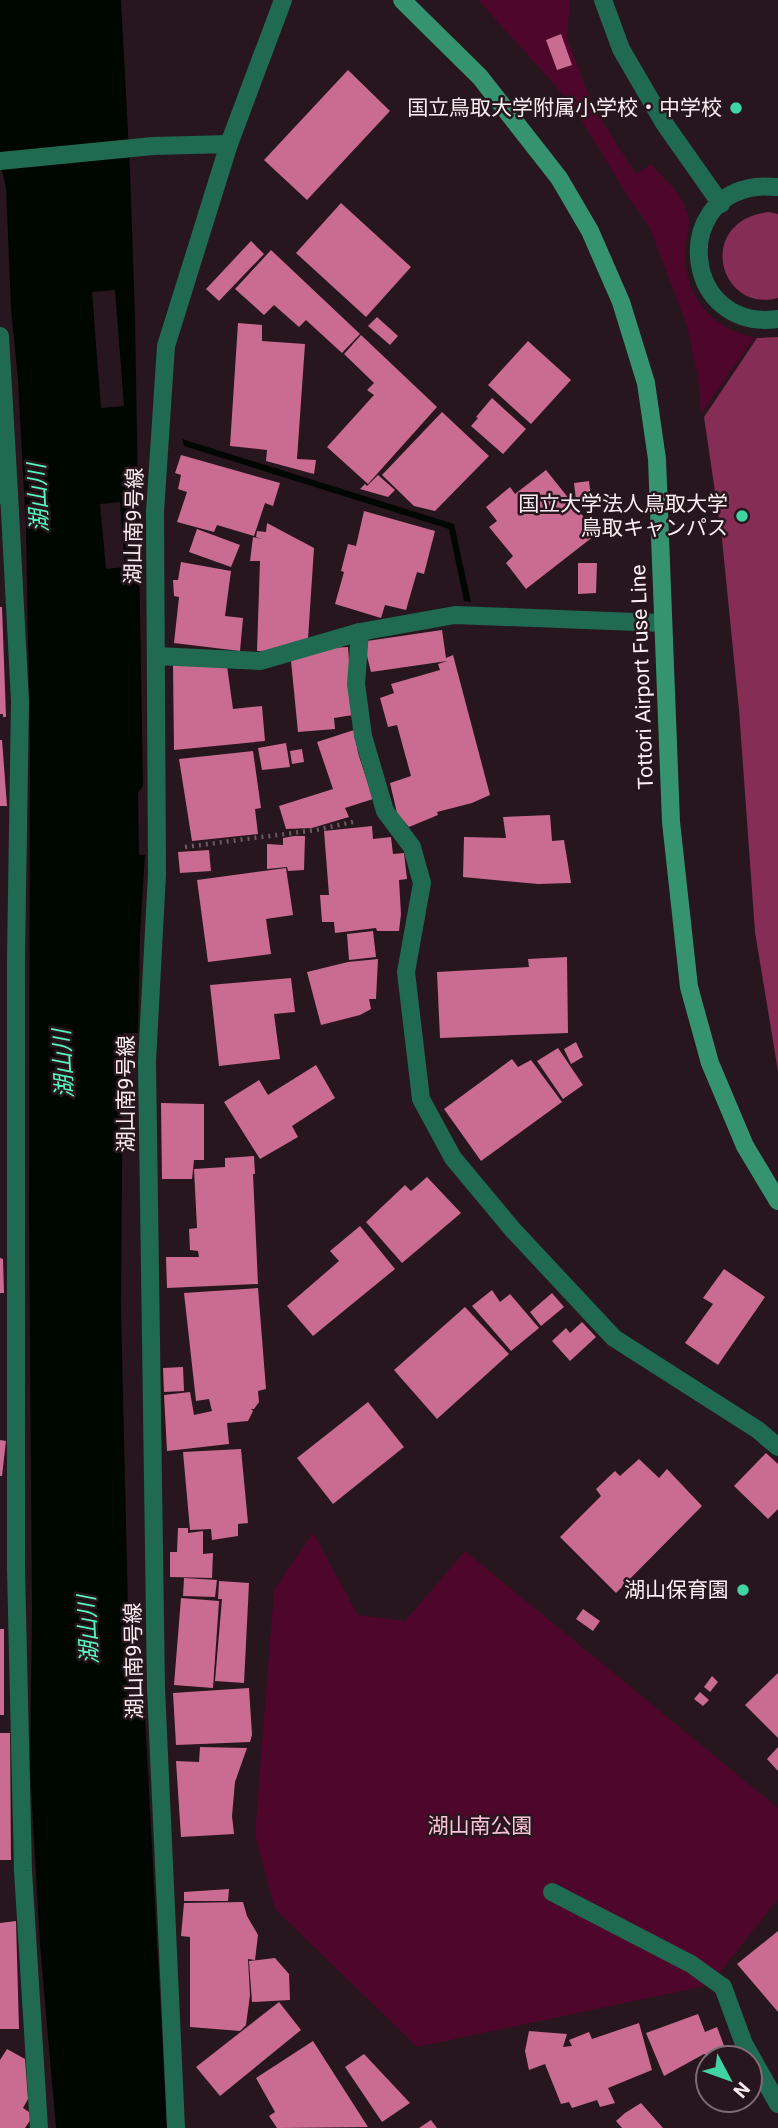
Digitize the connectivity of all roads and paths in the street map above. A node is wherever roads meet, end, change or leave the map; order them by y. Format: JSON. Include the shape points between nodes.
{"nodes":[{"id":1,"x":283,"y":0,"type":"edge"},
{"id":2,"x":401,"y":0,"type":"edge"},
{"id":3,"x":603,"y":0,"type":"edge"},
{"id":4,"x":229,"y":144,"type":"junction"},
{"id":5,"x":0,"y":161,"type":"edge"},
{"id":6,"x":778,"y":187,"type":"edge"},
{"id":7,"x":721,"y":204,"type":"junction"},
{"id":8,"x":778,"y":319,"type":"edge"},
{"id":9,"x":0,"y":336,"type":"edge"},
{"id":10,"x":4,"y":494,"type":"edge"},
{"id":11,"x":662,"y":624,"type":"junction"},
{"id":12,"x":360,"y":632,"type":"junction"},
{"id":13,"x":156,"y":656,"type":"junction"},
{"id":14,"x":388,"y":816,"type":"junction"},
{"id":15,"x":157,"y":851,"type":"junction"},
{"id":16,"x":778,"y":1201,"type":"edge"},
{"id":17,"x":778,"y":1447,"type":"edge"},
{"id":18,"x":552,"y":1892,"type":"dead end"},
{"id":19,"x":778,"y":2104,"type":"edge"},
{"id":20,"x":40,"y":2128,"type":"edge"},
{"id":21,"x":176,"y":2128,"type":"edge"}],
"edges":[{"from":1,"to":4,"type":"street","name":"湖山南9号線"},
{"from":2,"to":11,"type":"main road","name":"Tottori Airport Fuse Line","via":[[480,77],[559,178],[590,231],[621,302],[646,383],[657,459]]},
{"from":3,"to":7,"type":"street","via":[[621,49],[664,123]]},
{"from":4,"to":5,"type":"street","via":[[153,146]]},
{"from":4,"to":13,"type":"street","name":"湖山南9号線","via":[[166,346],[155,512]]},
{"from":6,"to":7,"type":"street","via":[[755,187]]},
{"from":7,"to":8,"type":"street","via":[[702,229],[698,250],[700,272],[709,291],[723,307],[743,318]]},
{"from":9,"to":10,"type":"street"},
{"from":10,"to":20,"type":"street","via":[[20,701],[16,1583],[23,1871]]},
{"from":11,"to":12,"type":"street","via":[[455,615]]},
{"from":11,"to":16,"type":"main road","name":"Tottori Airport Fuse Line","via":[[671,822],[689,987],[710,1063],[745,1146]]},
{"from":12,"to":13,"type":"street","via":[[260,661]]},
{"from":12,"to":14,"type":"street","via":[[356,684],[363,736]]},
{"from":13,"to":15,"type":"street","name":"湖山南9号線"},
{"from":14,"to":15,"type":"path"},
{"from":14,"to":17,"type":"street","via":[[412,847],[422,883],[406,972],[421,1099],[453,1158],[614,1338]]},
{"from":15,"to":21,"type":"street","name":"湖山南9号線","via":[[147,1062],[156,1675]]},
{"from":18,"to":19,"type":"street","via":[[691,1964],[723,1987],[744,2044]]}]}
